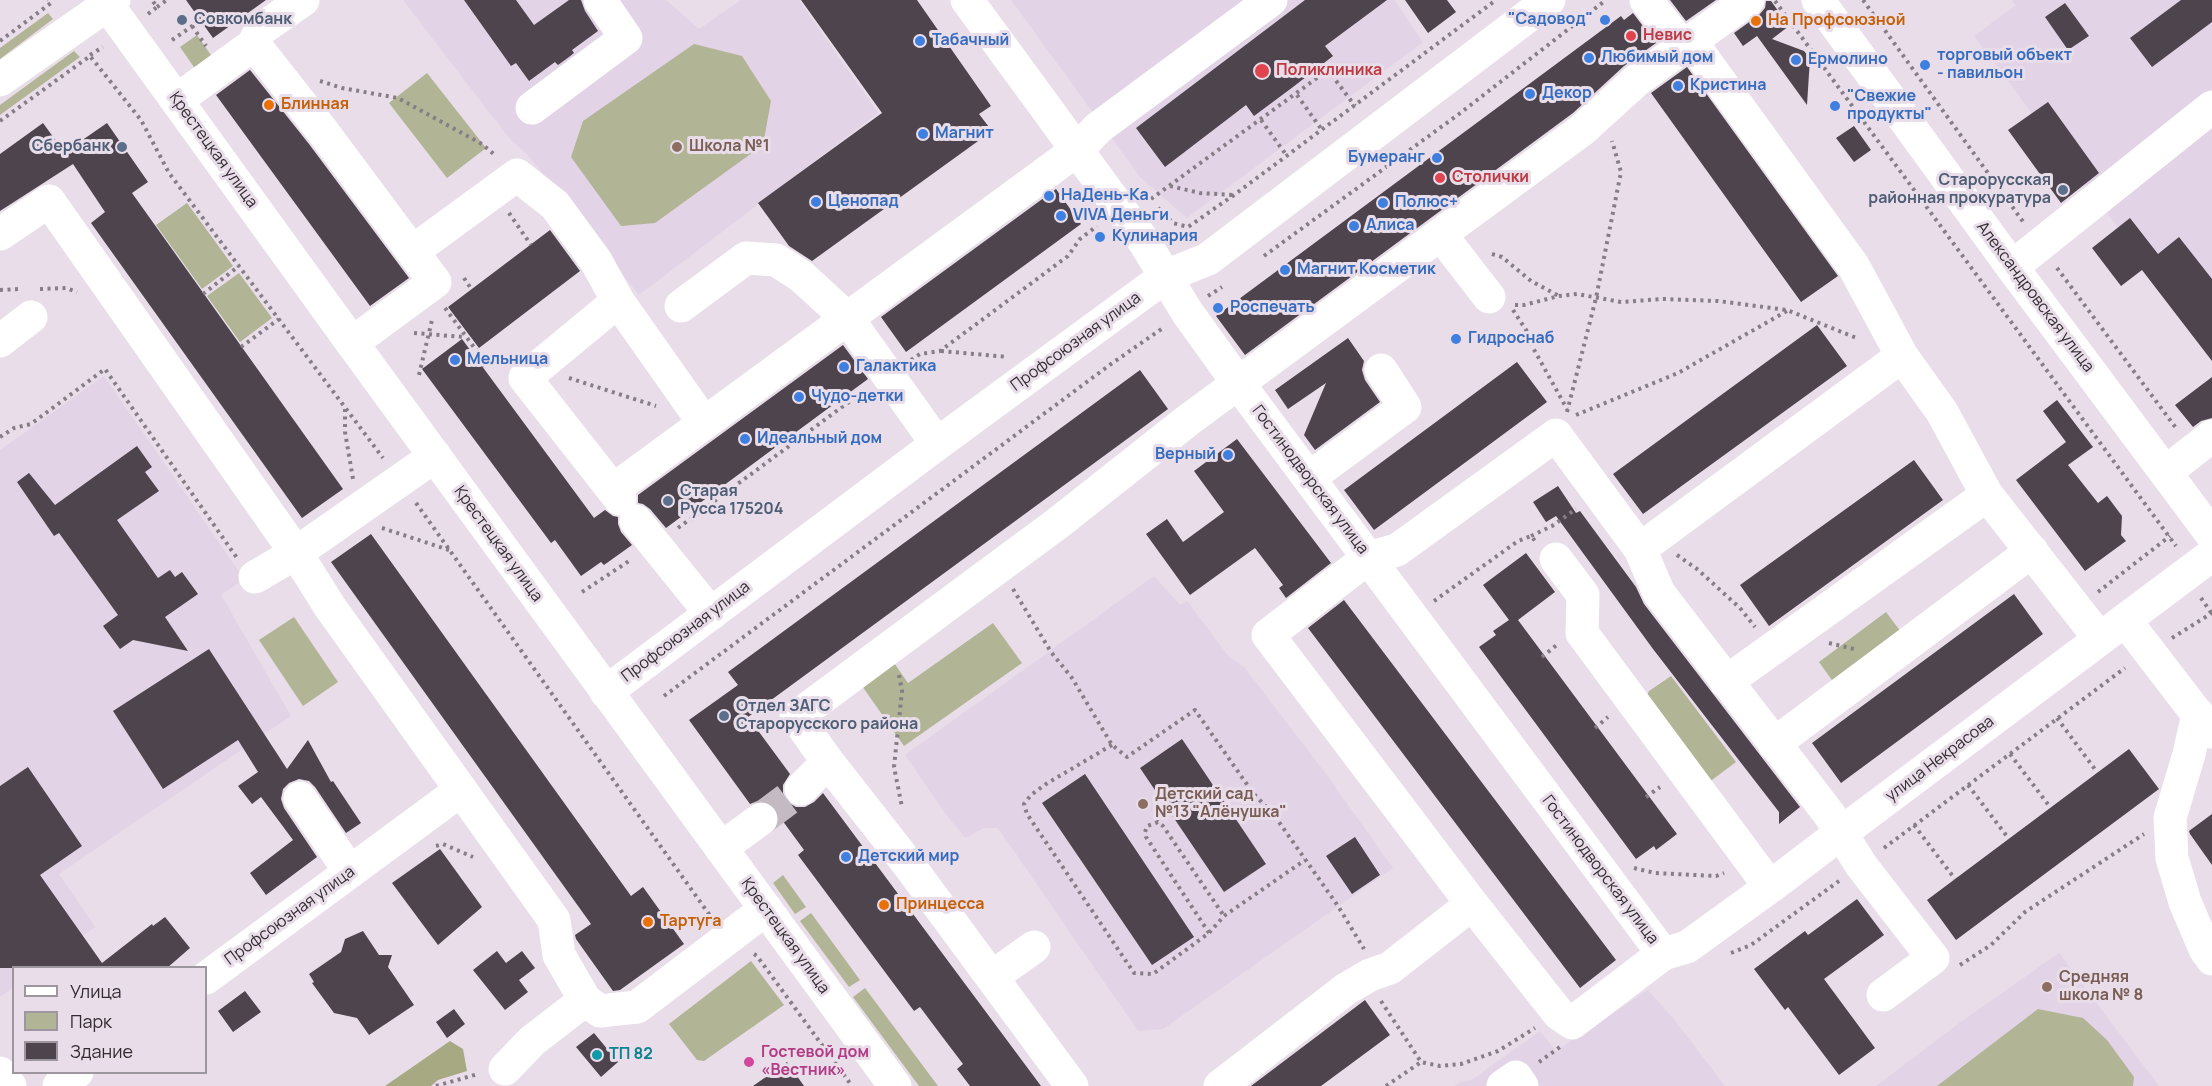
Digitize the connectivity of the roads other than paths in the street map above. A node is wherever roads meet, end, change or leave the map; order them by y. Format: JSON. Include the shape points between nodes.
{"nodes":[{"id":1,"x":303,"y":0,"type":"edge"},
{"id":2,"x":600,"y":0,"type":"edge"},
{"id":3,"x":967,"y":0,"type":"edge"},
{"id":4,"x":1271,"y":0,"type":"edge"},
{"id":5,"x":1549,"y":0,"type":"edge"},
{"id":6,"x":1646,"y":0,"type":"edge"},
{"id":7,"x":1748,"y":0,"type":"edge"},
{"id":8,"x":1818,"y":0,"type":"edge"},
{"id":9,"x":108,"y":2,"type":"edge"},
{"id":10,"x":1686,"y":43,"type":"junction"},
{"id":11,"x":254,"y":44,"type":"junction"},
{"id":12,"x":0,"y":80,"type":"edge"},
{"id":13,"x":177,"y":100,"type":"junction"},
{"id":14,"x":2212,"y":107,"type":"edge"},
{"id":15,"x":532,"y":108,"type":"dead end"},
{"id":16,"x":1077,"y":150,"type":"junction"},
{"id":17,"x":0,"y":234,"type":"edge"},
{"id":18,"x":1441,"y":235,"type":"junction"},
{"id":19,"x":413,"y":250,"type":"junction"},
{"id":20,"x":2012,"y":267,"type":"junction"},
{"id":21,"x":1166,"y":276,"type":"junction"},
{"id":22,"x":1489,"y":297,"type":"dead end"},
{"id":23,"x":29,"y":298,"type":"road end"},
{"id":24,"x":618,"y":301,"type":"junction"},
{"id":25,"x":681,"y":306,"type":"dead end"},
{"id":26,"x":848,"y":319,"type":"junction"},
{"id":27,"x":0,"y":341,"type":"edge"},
{"id":28,"x":352,"y":343,"type":"junction"},
{"id":29,"x":1902,"y":356,"type":"junction"},
{"id":30,"x":1381,"y":370,"type":"dead end"},
{"id":31,"x":1238,"y":383,"type":"junction"},
{"id":32,"x":704,"y":423,"type":"junction"},
{"id":33,"x":2212,"y":436,"type":"edge"},
{"id":34,"x":937,"y":444,"type":"junction"},
{"id":35,"x":435,"y":456,"type":"junction"},
{"id":36,"x":2166,"y":472,"type":"junction"},
{"id":37,"x":1309,"y":478,"type":"junction"},
{"id":38,"x":1987,"y":495,"type":"junction"},
{"id":39,"x":631,"y":513,"type":"junction"},
{"id":40,"x":2203,"y":523,"type":"edge"},
{"id":41,"x":1648,"y":543,"type":"junction"},
{"id":42,"x":2032,"y":551,"type":"junction"},
{"id":43,"x":296,"y":554,"type":"junction"},
{"id":44,"x":2212,"y":555,"type":"edge"},
{"id":45,"x":1368,"y":558,"type":"junction"},
{"id":46,"x":1556,"y":559,"type":"road end"},
{"id":47,"x":255,"y":577,"type":"road end"},
{"id":48,"x":711,"y":614,"type":"junction"},
{"id":49,"x":2112,"y":629,"type":"junction"},
{"id":50,"x":1726,"y":682,"type":"junction"},
{"id":51,"x":606,"y":692,"type":"junction"},
{"id":52,"x":2205,"y":724,"type":"edge"},
{"id":53,"x":1774,"y":744,"type":"junction"},
{"id":54,"x":828,"y":762,"type":"junction"},
{"id":55,"x":801,"y":789,"type":"tunnel mouth"},
{"id":56,"x":461,"y":790,"type":"junction"},
{"id":57,"x":300,"y":798,"type":"dead end"},
{"id":58,"x":761,"y":819,"type":"tunnel mouth"},
{"id":59,"x":1841,"y":833,"type":"junction"},
{"id":60,"x":721,"y":848,"type":"junction"},
{"id":61,"x":350,"y":873,"type":"junction"},
{"id":62,"x":1770,"y":887,"type":"junction"},
{"id":63,"x":1472,"y":904,"type":"junction"},
{"id":64,"x":766,"y":909,"type":"junction"},
{"id":65,"x":1034,"y":947,"type":"dead end"},
{"id":66,"x":1663,"y":954,"type":"junction"},
{"id":67,"x":2212,"y":959,"type":"edge"},
{"id":68,"x":207,"y":977,"type":"edge"},
{"id":69,"x":992,"y":977,"type":"junction"},
{"id":70,"x":1883,"y":995,"type":"dead end"},
{"id":71,"x":585,"y":1000,"type":"junction"},
{"id":72,"x":505,"y":1069,"type":"road end"},
{"id":73,"x":0,"y":1074,"type":"edge"},
{"id":74,"x":74,"y":1074,"type":"edge"},
{"id":75,"x":10,"y":1086,"type":"edge"},
{"id":76,"x":59,"y":1086,"type":"edge"},
{"id":77,"x":895,"y":1086,"type":"edge"},
{"id":78,"x":1072,"y":1086,"type":"edge"},
{"id":79,"x":1220,"y":1086,"type":"edge"}],
"edges":[{"from":1,"to":11,"type":"street","via":[[260,30]]},
{"from":2,"to":15,"type":"street","via":[[626,38]]},
{"from":3,"to":16,"type":"street","name":"Гостинодворская улица"},
{"from":4,"to":16,"type":"street","via":[[1098,128]]},
{"from":5,"to":21,"type":"street","name":"Профсоюзная улица","via":[[1208,259]]},
{"from":6,"to":10,"type":"street"},
{"from":7,"to":10,"type":"street"},
{"from":8,"to":20,"type":"street","name":"Александровская улица"},
{"from":9,"to":12,"type":"street"},
{"from":9,"to":13,"type":"street","name":"Крестецкая улица"},
{"from":10,"to":18,"type":"street","via":[[1636,80],[1582,130]]},
{"from":10,"to":29,"type":"street","via":[[1854,267]]},
{"from":11,"to":13,"type":"street"},
{"from":11,"to":19,"type":"street"},
{"from":13,"to":28,"type":"street","name":"Крестецкая улица"},
{"from":14,"to":20,"type":"street"},
{"from":16,"to":21,"type":"street","name":"Гостинодворская улица"},
{"from":16,"to":26,"type":"street"},
{"from":17,"to":43,"type":"street","via":[[49,201]]},
{"from":18,"to":22,"type":"street"},
{"from":18,"to":31,"type":"street"},
{"from":19,"to":24,"type":"street","via":[[506,184],[555,205],[596,261]]},
{"from":19,"to":28,"type":"street","via":[[436,289]]},
{"from":20,"to":36,"type":"street","name":"Александровская улица"},
{"from":21,"to":31,"type":"street","name":"Гостинодворская улица","via":[[1186,312]]},
{"from":21,"to":34,"type":"street","name":"Профсоюзная улица"},
{"from":23,"to":27,"type":"street"},
{"from":24,"to":32,"type":"street"},
{"from":24,"to":39,"type":"street","via":[[525,378]]},
{"from":25,"to":26,"type":"street","via":[[746,258],[777,260],[801,276]]},
{"from":26,"to":32,"type":"street"},
{"from":26,"to":34,"type":"street"},
{"from":28,"to":35,"type":"street","name":"Крестецкая улица"},
{"from":29,"to":38,"type":"street","via":[[1942,412]]},
{"from":29,"to":41,"type":"street"},
{"from":30,"to":37,"type":"street","via":[[1406,407]]},
{"from":31,"to":37,"type":"street","name":"Гостинодворская улица"},
{"from":31,"to":54,"type":"street","via":[[796,717]]},
{"from":32,"to":39,"type":"street"},
{"from":33,"to":36,"type":"street"},
{"from":34,"to":48,"type":"street","name":"Профсоюзная улица"},
{"from":35,"to":43,"type":"street"},
{"from":35,"to":51,"type":"street","name":"Крестецкая улица"},
{"from":36,"to":40,"type":"street","name":"Александровская улица"},
{"from":37,"to":45,"type":"street","name":"Гостинодворская улица"},
{"from":38,"to":42,"type":"street"},
{"from":38,"to":50,"type":"street"},
{"from":39,"to":48,"type":"street"},
{"from":41,"to":45,"type":"street","via":[[1598,491],[1556,435],[1397,550]]},
{"from":41,"to":50,"type":"street","via":[[1659,593]]},
{"from":42,"to":49,"type":"street","via":[[2077,609]]},
{"from":42,"to":53,"type":"street"},
{"from":43,"to":47,"type":"street"},
{"from":43,"to":56,"type":"street"},
{"from":44,"to":49,"type":"street","name":"улица Некрасова"},
{"from":45,"to":63,"type":"street","via":[[1268,635]]},
{"from":45,"to":66,"type":"street","name":"Гостинодворская улица"},
{"from":46,"to":62,"type":"street","via":[[1583,595],[1582,633]]},
{"from":48,"to":51,"type":"street","name":"Профсоюзная улица"},
{"from":49,"to":52,"type":"street","via":[[2150,652]]},
{"from":49,"to":59,"type":"street","name":"улица Некрасова"},
{"from":50,"to":53,"type":"street"},
{"from":51,"to":60,"type":"street","name":"Крестецкая улица"},
{"from":52,"to":67,"type":"street","via":[[2189,754],[2170,818],[2172,858],[2185,902]]},
{"from":53,"to":59,"type":"street"},
{"from":54,"to":55,"type":"street"},
{"from":54,"to":69,"type":"street"},
{"from":56,"to":61,"type":"street","name":"Профсоюзная улица"},
{"from":56,"to":71,"type":"street","via":[[554,920],[559,956]]},
{"from":57,"to":61,"type":"street"},
{"from":58,"to":60,"type":"street"},
{"from":59,"to":62,"type":"street","name":"улица Некрасова"},
{"from":59,"to":70,"type":"street","via":[[1933,958]]},
{"from":60,"to":64,"type":"street","name":"Крестецкая улица"},
{"from":61,"to":68,"type":"street","name":"Профсоюзная улица"},
{"from":62,"to":66,"type":"street","name":"улица Некрасова","via":[[1687,947]]},
{"from":63,"to":66,"type":"street","name":"улица Некрасова","via":[[1561,1029]]},
{"from":63,"to":79,"type":"street","via":[[1390,968],[1346,989]]},
{"from":64,"to":71,"type":"street","via":[[637,1006],[600,1011]]},
{"from":64,"to":77,"type":"street","name":"Крестецкая улица"},
{"from":65,"to":69,"type":"street"},
{"from":69,"to":78,"type":"street"},
{"from":71,"to":72,"type":"street","via":[[531,1041]]},
{"from":73,"to":75,"type":"street"},
{"from":74,"to":76,"type":"street"}]}
